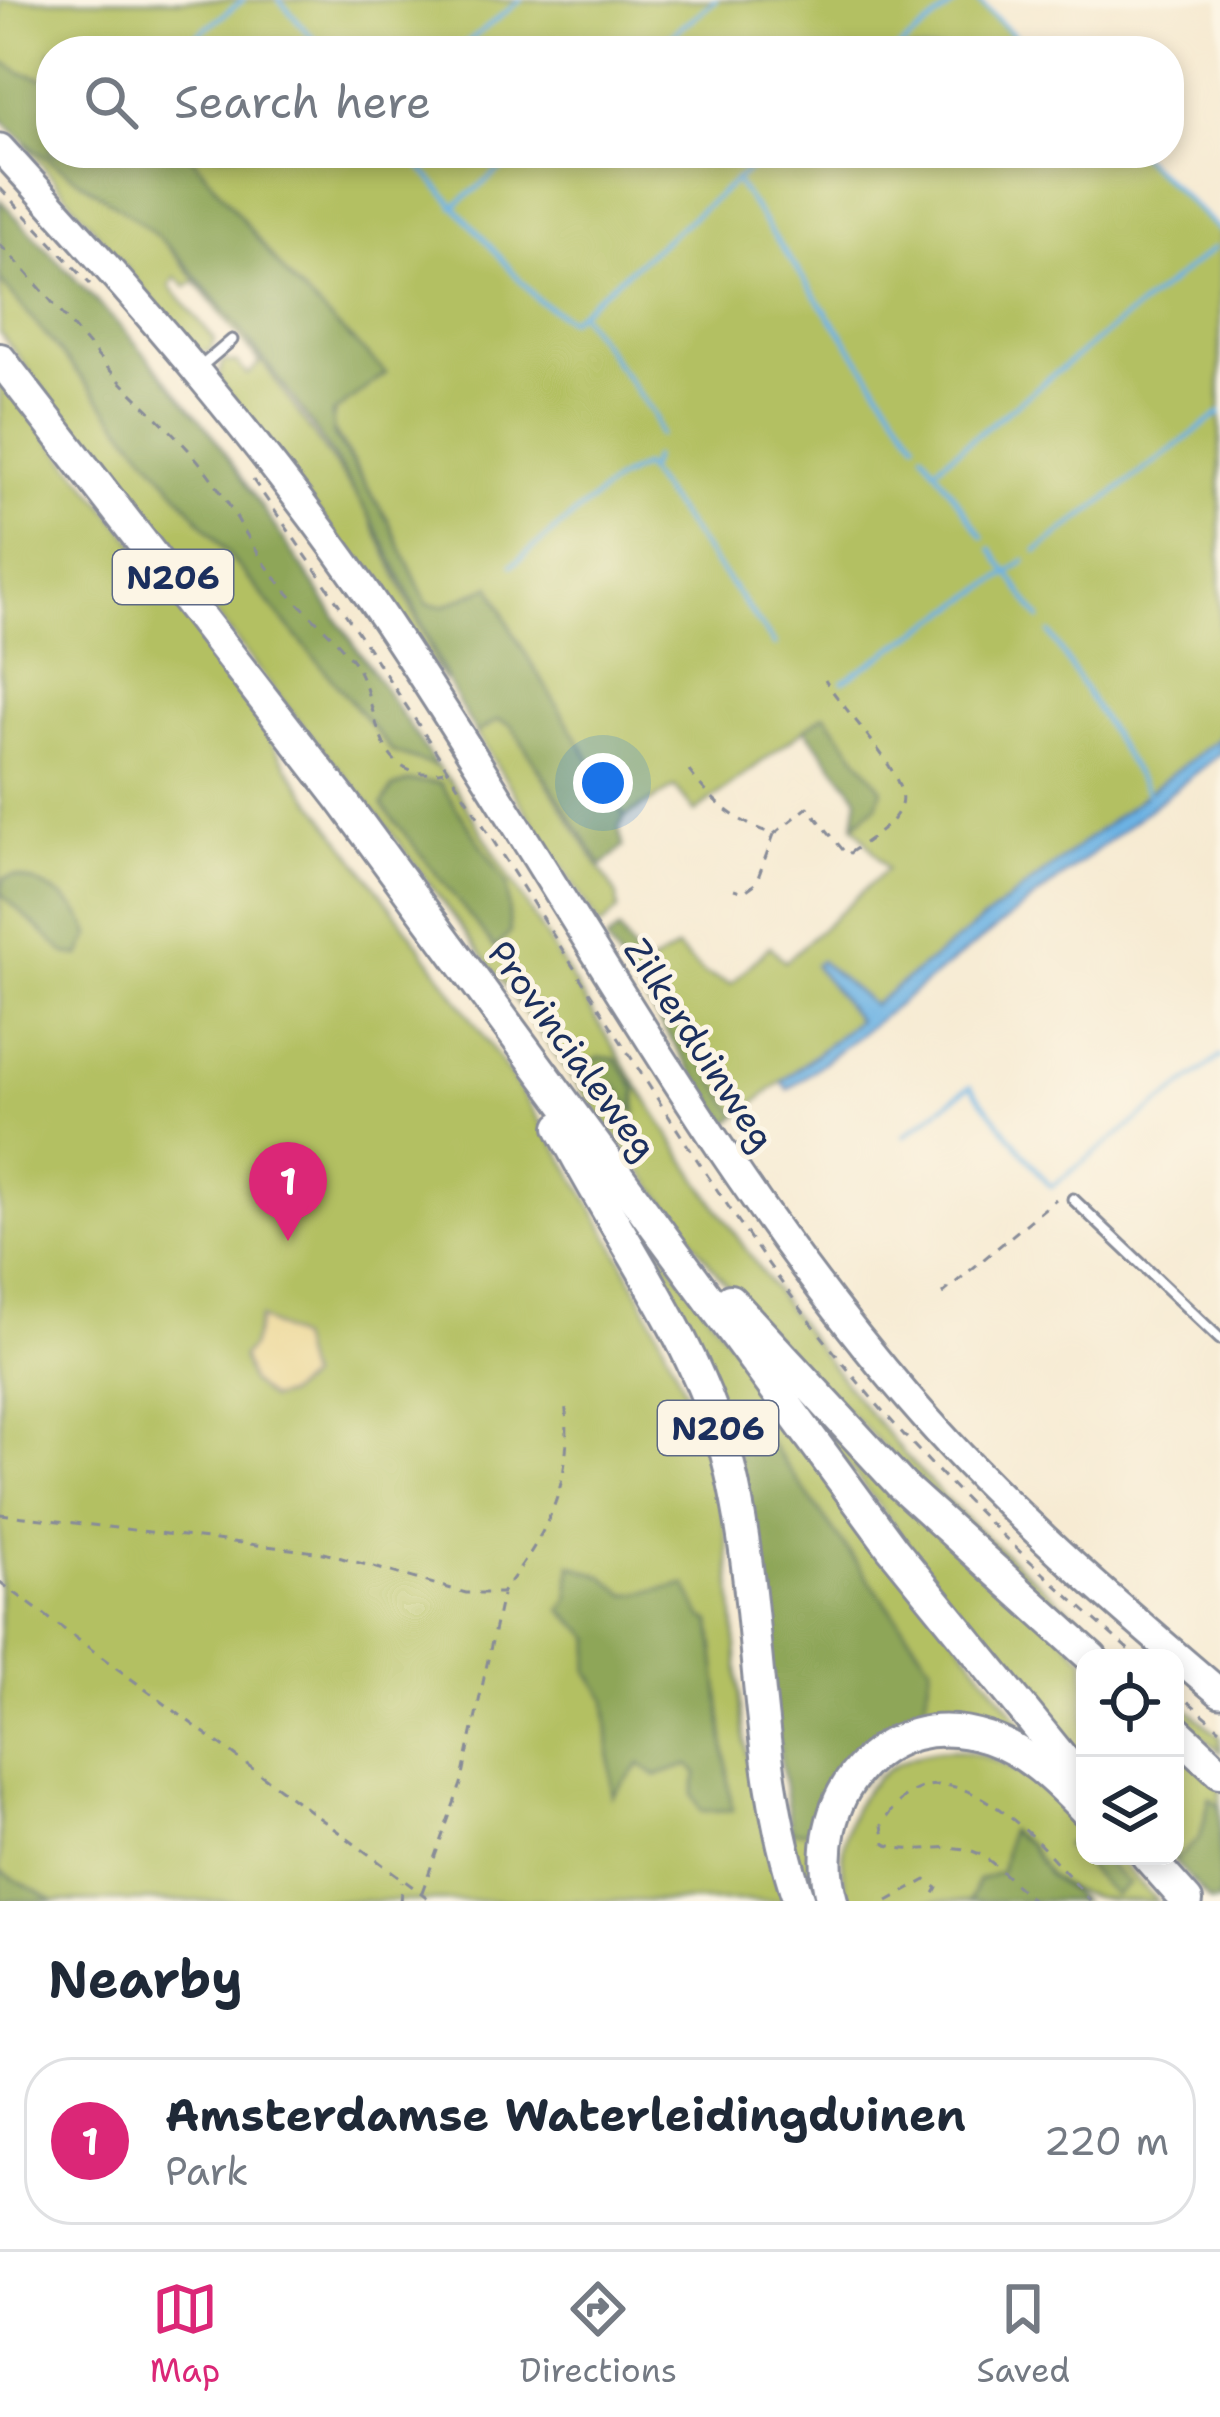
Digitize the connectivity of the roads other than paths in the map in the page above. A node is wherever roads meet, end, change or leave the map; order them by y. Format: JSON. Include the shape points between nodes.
{"nodes":[{"id":1,"x":0,"y":148,"type":"edge"},
{"id":2,"x":232,"y":340,"type":"dead end"},
{"id":3,"x":0,"y":358,"type":"edge"},
{"id":4,"x":198,"y":369,"type":"junction"},
{"id":5,"x":515,"y":1036,"type":"junction"},
{"id":6,"x":633,"y":1197,"type":"junction"},
{"id":7,"x":1073,"y":1199,"type":"dead end"},
{"id":8,"x":1220,"y":1339,"type":"edge"},
{"id":9,"x":1082,"y":1649,"type":"edge"},
{"id":10,"x":1220,"y":1693,"type":"edge"},
{"id":11,"x":1184,"y":1738,"type":"edge"},
{"id":12,"x":1220,"y":1772,"type":"edge"},
{"id":13,"x":1076,"y":1775,"type":"edge"},
{"id":14,"x":1076,"y":1802,"type":"edge"},
{"id":15,"x":1153,"y":1865,"type":"edge"},
{"id":16,"x":800,"y":1901,"type":"edge"},
{"id":17,"x":832,"y":1901,"type":"edge"},
{"id":18,"x":1187,"y":1901,"type":"edge"}],
"edges":[{"from":1,"to":4,"type":"street","name":"Zilkerduinweg"},
{"from":2,"to":4,"type":"lane"},
{"from":3,"to":5,"type":"main road","name":"Provincialeweg","number":"N206","via":[[196,606]]},
{"from":4,"to":10,"type":"street","name":"Zilkerduinweg","via":[[382,617],[804,1266],[910,1400],[1045,1545]]},
{"from":5,"to":6,"type":"main road","name":"Provincialeweg","number":"N206"},
{"from":5,"to":16,"type":"main road","number":"N206","via":[[712,1405],[744,1538],[772,1798]]},
{"from":6,"to":9,"type":"main road","number":"N206","via":[[887,1471]]},
{"from":6,"to":13,"type":"main road","name":"Provincialeweg","number":"N206","via":[[892,1548]]},
{"from":7,"to":8,"type":"lane"},
{"from":11,"to":12,"type":"main road"},
{"from":14,"to":17,"type":"main road","via":[[1037,1765],[990,1738],[956,1732],[900,1741],[850,1777],[834,1805],[824,1848]]},
{"from":15,"to":18,"type":"main road"}]}
